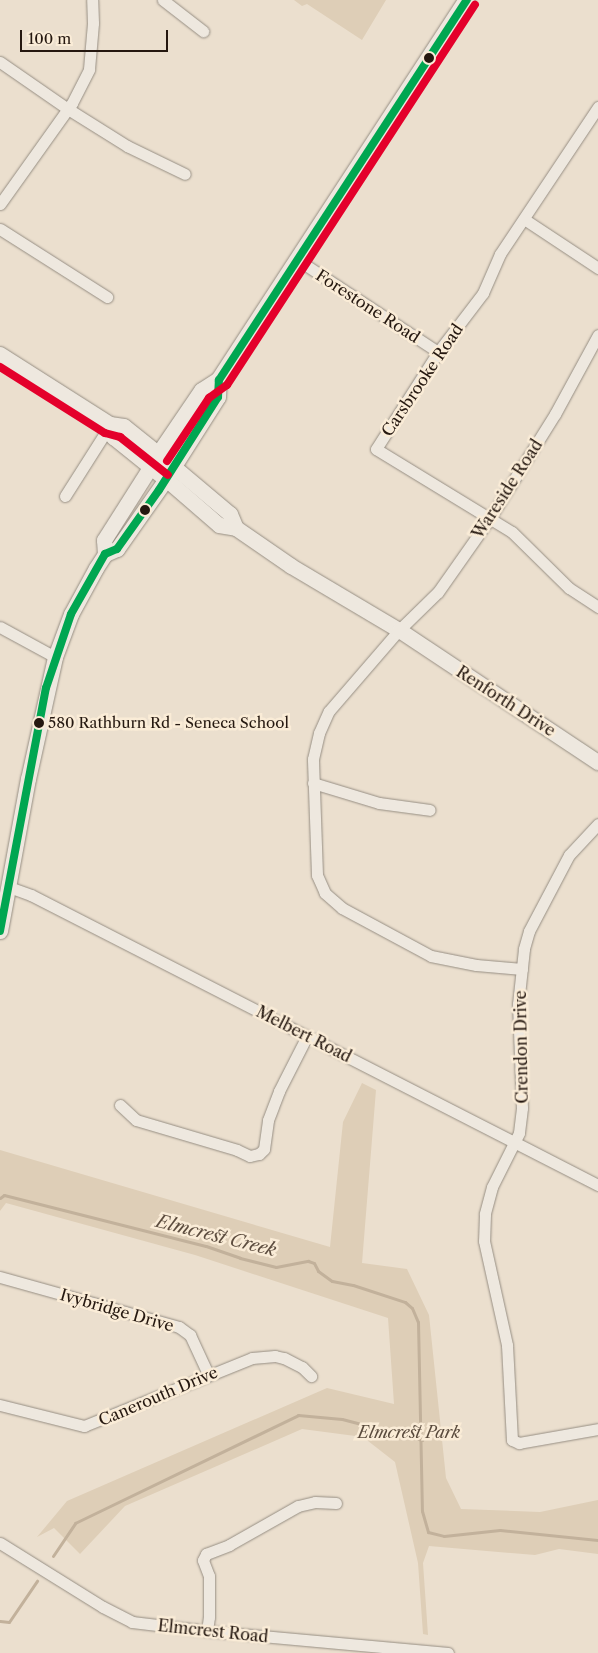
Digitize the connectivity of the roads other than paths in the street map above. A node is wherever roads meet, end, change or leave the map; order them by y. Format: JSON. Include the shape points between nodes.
{"nodes":[{"id":1,"x":92,"y":0,"type":"edge"},
{"id":2,"x":163,"y":0,"type":"edge"},
{"id":3,"x":467,"y":0,"type":"edge"},
{"id":4,"x":178,"y":5,"type":"edge"},
{"id":5,"x":202,"y":31,"type":"dead end"},
{"id":6,"x":0,"y":62,"type":"edge"},
{"id":7,"x":598,"y":107,"type":"edge"},
{"id":8,"x":68,"y":109,"type":"junction"},
{"id":9,"x":185,"y":174,"type":"dead end"},
{"id":10,"x":0,"y":204,"type":"edge"},
{"id":11,"x":524,"y":219,"type":"junction"},
{"id":12,"x":0,"y":229,"type":"edge"},
{"id":13,"x":298,"y":260,"type":"junction"},
{"id":14,"x":598,"y":268,"type":"edge"},
{"id":15,"x":106,"y":297,"type":"dead end"},
{"id":16,"x":598,"y":336,"type":"edge"},
{"id":17,"x":438,"y":352,"type":"junction"},
{"id":18,"x":0,"y":355,"type":"edge"},
{"id":19,"x":219,"y":380,"type":"junction"},
{"id":20,"x":110,"y":425,"type":"junction"},
{"id":21,"x":155,"y":461,"type":"junction"},
{"id":22,"x":170,"y":473,"type":"junction"},
{"id":23,"x":65,"y":496,"type":"dead end"},
{"id":24,"x":490,"y":518,"type":"junction"},
{"id":25,"x":105,"y":554,"type":"junction"},
{"id":26,"x":598,"y":607,"type":"edge"},
{"id":27,"x":0,"y":627,"type":"edge"},
{"id":28,"x":399,"y":630,"type":"junction"},
{"id":29,"x":55,"y":656,"type":"junction"},
{"id":30,"x":598,"y":762,"type":"edge"},
{"id":31,"x":312,"y":783,"type":"junction"},
{"id":32,"x":430,"y":810,"type":"dead end"},
{"id":33,"x":598,"y":824,"type":"edge"},
{"id":34,"x":9,"y":887,"type":"junction"},
{"id":35,"x":0,"y":931,"type":"edge"},
{"id":36,"x":522,"y":969,"type":"junction"},
{"id":37,"x":307,"y":1036,"type":"junction"},
{"id":38,"x":120,"y":1105,"type":"dead end"},
{"id":39,"x":514,"y":1142,"type":"junction"},
{"id":40,"x":598,"y":1185,"type":"edge"},
{"id":41,"x":0,"y":1277,"type":"edge"},
{"id":42,"x":208,"y":1374,"type":"junction"},
{"id":43,"x":311,"y":1376,"type":"dead end"},
{"id":44,"x":0,"y":1404,"type":"edge"},
{"id":45,"x":598,"y":1429,"type":"edge"},
{"id":46,"x":336,"y":1503,"type":"dead end"},
{"id":47,"x":0,"y":1543,"type":"edge"},
{"id":48,"x":207,"y":1631,"type":"junction"},
{"id":49,"x":421,"y":1652,"type":"edge"},
{"id":50,"x":448,"y":1653,"type":"edge"}],
"edges":[{"from":1,"to":8,"type":"street","via":[[89,69]]},
{"from":2,"to":4,"type":"street"},
{"from":3,"to":13,"type":"main road"},
{"from":4,"to":5,"type":"street"},
{"from":6,"to":8,"type":"street"},
{"from":7,"to":11,"type":"street","name":"Carsbrooke Road"},
{"from":8,"to":9,"type":"street","via":[[127,146]]},
{"from":8,"to":10,"type":"street"},
{"from":11,"to":14,"type":"street"},
{"from":11,"to":17,"type":"street","name":"Carsbrooke Road","via":[[500,254],[483,293]]},
{"from":12,"to":15,"type":"street"},
{"from":13,"to":17,"type":"street","name":"Forestone Road"},
{"from":13,"to":19,"type":"main road"},
{"from":16,"to":24,"type":"street","name":"Wareside Road"},
{"from":17,"to":24,"type":"street","name":"Carsbrooke Road","via":[[376,448]]},
{"from":18,"to":20,"type":"main road","name":"Renforth Drive"},
{"from":19,"to":21,"type":"main road","via":[[202,391]]},
{"from":19,"to":22,"type":"main road","via":[[218,397]]},
{"from":20,"to":21,"type":"main road","name":"Renforth Drive","via":[[124,427]]},
{"from":20,"to":23,"type":"street"},
{"from":21,"to":22,"type":"main road","name":"Renforth Drive"},
{"from":21,"to":25,"type":"street","via":[[104,540]]},
{"from":22,"to":25,"type":"street","via":[[117,549]]},
{"from":22,"to":28,"type":"street","name":"Renforth Drive","via":[[230,514],[236,528],[291,566]]},
{"from":24,"to":26,"type":"street","name":"Carsbrooke Road","via":[[519,538],[569,588]]},
{"from":24,"to":28,"type":"street","name":"Wareside Road","via":[[438,592]]},
{"from":25,"to":29,"type":"street","via":[[71,614]]},
{"from":27,"to":29,"type":"street"},
{"from":28,"to":30,"type":"street","name":"Renforth Drive"},
{"from":28,"to":31,"type":"street","name":"Wareside Road","via":[[329,711],[318,733]]},
{"from":29,"to":34,"type":"street"},
{"from":31,"to":32,"type":"street","via":[[379,803]]},
{"from":31,"to":36,"type":"street","name":"Wareside Road","via":[[318,875],[330,898],[342,908],[431,956],[476,965]]},
{"from":33,"to":36,"type":"street","name":"Crendon Drive","via":[[569,855],[529,930]]},
{"from":34,"to":35,"type":"street"},
{"from":34,"to":37,"type":"street","name":"Melbert Road","via":[[31,895]]},
{"from":36,"to":39,"type":"street","name":"Crendon Drive","via":[[518,1004],[522,1108],[519,1133]]},
{"from":37,"to":38,"type":"street","via":[[279,1091],[268,1120],[264,1149],[259,1154],[250,1156],[136,1120]]},
{"from":37,"to":39,"type":"street","name":"Melbert Road"},
{"from":39,"to":40,"type":"street","name":"Melbert Road"},
{"from":39,"to":45,"type":"street","name":"Crendon Drive","via":[[492,1187],[485,1214],[484,1241],[507,1345],[510,1437],[519,1443]]},
{"from":41,"to":42,"type":"street","name":"Ivybridge Drive","via":[[179,1327],[190,1335]]},
{"from":42,"to":43,"type":"street","name":"Canerouth Drive","via":[[247,1360],[275,1356],[295,1362]]},
{"from":42,"to":44,"type":"street","name":"Canerouth Drive","via":[[84,1426]]},
{"from":46,"to":48,"type":"street","via":[[315,1502],[298,1506],[229,1545],[206,1554],[203,1560],[209,1576],[210,1617]]},
{"from":47,"to":48,"type":"street","name":"Elmcrest Road","via":[[132,1622]]},
{"from":48,"to":49,"type":"street","name":"Elmcrest Road"},
{"from":49,"to":50,"type":"street","name":"Elmcrest Road"}]}
